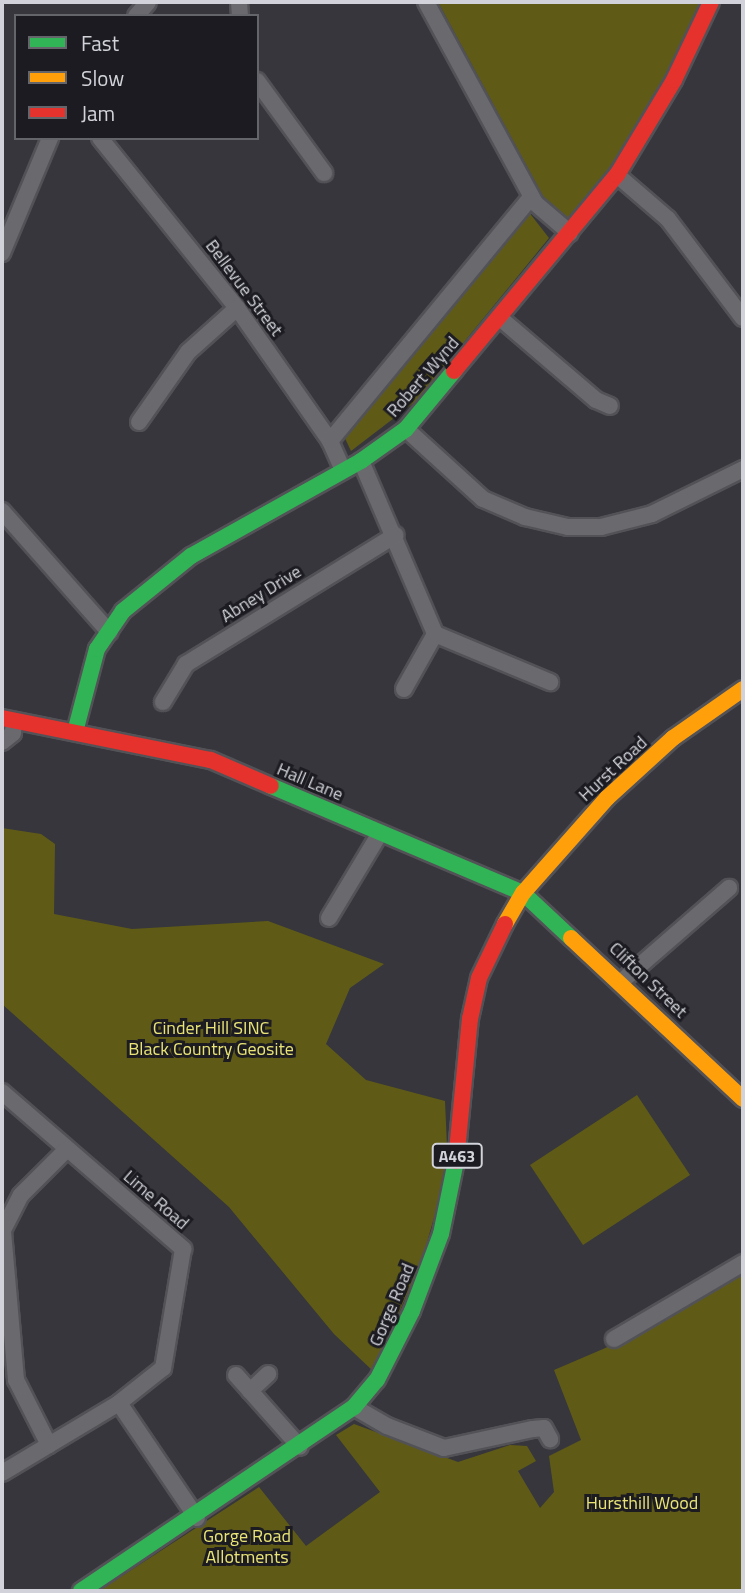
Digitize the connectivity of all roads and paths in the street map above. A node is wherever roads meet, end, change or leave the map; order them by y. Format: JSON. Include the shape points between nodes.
{"nodes":[{"id":1,"x":426,"y":2,"type":"edge"},
{"id":2,"x":711,"y":2,"type":"edge"},
{"id":3,"x":259,"y":84,"type":"edge"},
{"id":4,"x":49,"y":140,"type":"edge"},
{"id":5,"x":102,"y":140,"type":"edge"},
{"id":6,"x":324,"y":173,"type":"dead end"},
{"id":7,"x":617,"y":175,"type":"junction"},
{"id":8,"x":531,"y":197,"type":"junction"},
{"id":9,"x":570,"y":233,"type":"junction"},
{"id":10,"x":2,"y":253,"type":"edge"},
{"id":11,"x":237,"y":308,"type":"junction"},
{"id":12,"x":500,"y":318,"type":"junction"},
{"id":13,"x":743,"y":318,"type":"edge"},
{"id":14,"x":610,"y":406,"type":"dead end"},
{"id":15,"x":139,"y":422,"type":"dead end"},
{"id":16,"x":406,"y":429,"type":"junction"},
{"id":17,"x":330,"y":441,"type":"junction"},
{"id":18,"x":361,"y":461,"type":"junction"},
{"id":19,"x":743,"y":469,"type":"edge"},
{"id":20,"x":343,"y":470,"type":"junction"},
{"id":21,"x":2,"y":511,"type":"edge"},
{"id":22,"x":396,"y":535,"type":"junction"},
{"id":23,"x":109,"y":632,"type":"junction"},
{"id":24,"x":435,"y":634,"type":"junction"},
{"id":25,"x":550,"y":682,"type":"dead end"},
{"id":26,"x":404,"y":689,"type":"dead end"},
{"id":27,"x":743,"y":689,"type":"edge"},
{"id":28,"x":163,"y":702,"type":"dead end"},
{"id":29,"x":8,"y":719,"type":"edge"},
{"id":30,"x":75,"y":732,"type":"junction"},
{"id":31,"x":2,"y":742,"type":"edge"},
{"id":32,"x":380,"y":833,"type":"junction"},
{"id":33,"x":729,"y":888,"type":"dead end"},
{"id":34,"x":523,"y":892,"type":"junction"},
{"id":35,"x":329,"y":918,"type":"dead end"},
{"id":36,"x":622,"y":981,"type":"junction"},
{"id":37,"x":2,"y":1092,"type":"edge"},
{"id":38,"x":743,"y":1099,"type":"edge"},
{"id":39,"x":67,"y":1149,"type":"junction"},
{"id":40,"x":743,"y":1263,"type":"edge"},
{"id":41,"x":614,"y":1339,"type":"dead end"},
{"id":42,"x":268,"y":1374,"type":"dead end"},
{"id":43,"x":236,"y":1375,"type":"dead end"},
{"id":44,"x":250,"y":1391,"type":"junction"},
{"id":45,"x":119,"y":1403,"type":"junction"},
{"id":46,"x":354,"y":1407,"type":"junction"},
{"id":47,"x":550,"y":1439,"type":"dead end"},
{"id":48,"x":49,"y":1445,"type":"junction"},
{"id":49,"x":300,"y":1447,"type":"junction"},
{"id":50,"x":2,"y":1473,"type":"edge"},
{"id":51,"x":197,"y":1518,"type":"junction"},
{"id":52,"x":81,"y":1591,"type":"edge"}],
"edges":[{"from":1,"to":8,"type":"street"},
{"from":2,"to":7,"type":"street","name":"Robert Wynd","via":[[674,80]]},
{"from":3,"to":6,"type":"street"},
{"from":4,"to":10,"type":"street"},
{"from":5,"to":11,"type":"street","name":"Bellevue Street"},
{"from":7,"to":9,"type":"street","name":"Robert Wynd"},
{"from":7,"to":13,"type":"street","via":[[668,219]]},
{"from":8,"to":9,"type":"street"},
{"from":8,"to":17,"type":"street"},
{"from":9,"to":12,"type":"street","name":"Robert Wynd"},
{"from":11,"to":15,"type":"street","via":[[188,352]]},
{"from":11,"to":17,"type":"street","name":"Bellevue Street"},
{"from":12,"to":14,"type":"street","via":[[596,400]]},
{"from":12,"to":16,"type":"street","name":"Robert Wynd"},
{"from":16,"to":18,"type":"street","name":"Robert Wynd"},
{"from":16,"to":19,"type":"street","via":[[482,499],[525,517],[568,527],[601,527],[652,514]]},
{"from":17,"to":20,"type":"street","name":"Bellevue Street"},
{"from":18,"to":20,"type":"street","name":"Robert Wynd"},
{"from":18,"to":22,"type":"street"},
{"from":20,"to":23,"type":"street","name":"Robert Wynd","via":[[191,556],[122,611]]},
{"from":21,"to":23,"type":"street"},
{"from":22,"to":24,"type":"street","via":[[426,621]]},
{"from":22,"to":28,"type":"street","name":"Abney Drive","via":[[186,664]]},
{"from":23,"to":30,"type":"street","name":"Robert Wynd","via":[[97,649]]},
{"from":24,"to":25,"type":"street"},
{"from":24,"to":26,"type":"street"},
{"from":27,"to":34,"type":"street","name":"Hurst Road","number":"A463","via":[[673,738],[607,798]]},
{"from":29,"to":30,"type":"street","name":"Hall Lane"},
{"from":29,"to":31,"type":"street","via":[[13,733]]},
{"from":30,"to":32,"type":"street","name":"Hall Lane","via":[[211,760]]},
{"from":32,"to":34,"type":"street","name":"Hall Lane"},
{"from":32,"to":35,"type":"street"},
{"from":33,"to":36,"type":"street"},
{"from":34,"to":36,"type":"street","name":"Clifton Street"},
{"from":34,"to":46,"type":"street","name":"Gorge Road","number":"A463","via":[[479,978],[470,1019],[456,1166],[441,1234],[387,1366]]},
{"from":36,"to":38,"type":"street","name":"Clifton Street"},
{"from":37,"to":39,"type":"street","name":"Lime Road"},
{"from":39,"to":45,"type":"street","name":"Lime Road","via":[[183,1249],[163,1367]]},
{"from":39,"to":48,"type":"street","via":[[21,1195],[3,1230],[16,1380]]},
{"from":40,"to":41,"type":"street"},
{"from":42,"to":44,"type":"street"},
{"from":43,"to":44,"type":"street"},
{"from":44,"to":49,"type":"street"},
{"from":45,"to":48,"type":"street"},
{"from":45,"to":51,"type":"street"},
{"from":46,"to":47,"type":"street","via":[[397,1431],[444,1448],[544,1428]]},
{"from":46,"to":49,"type":"street","name":"Gorge Road","number":"A463"},
{"from":48,"to":50,"type":"street"},
{"from":49,"to":51,"type":"street","name":"Gorge Road","number":"A463"},
{"from":51,"to":52,"type":"street","name":"Gorge Road","number":"A463"}]}
